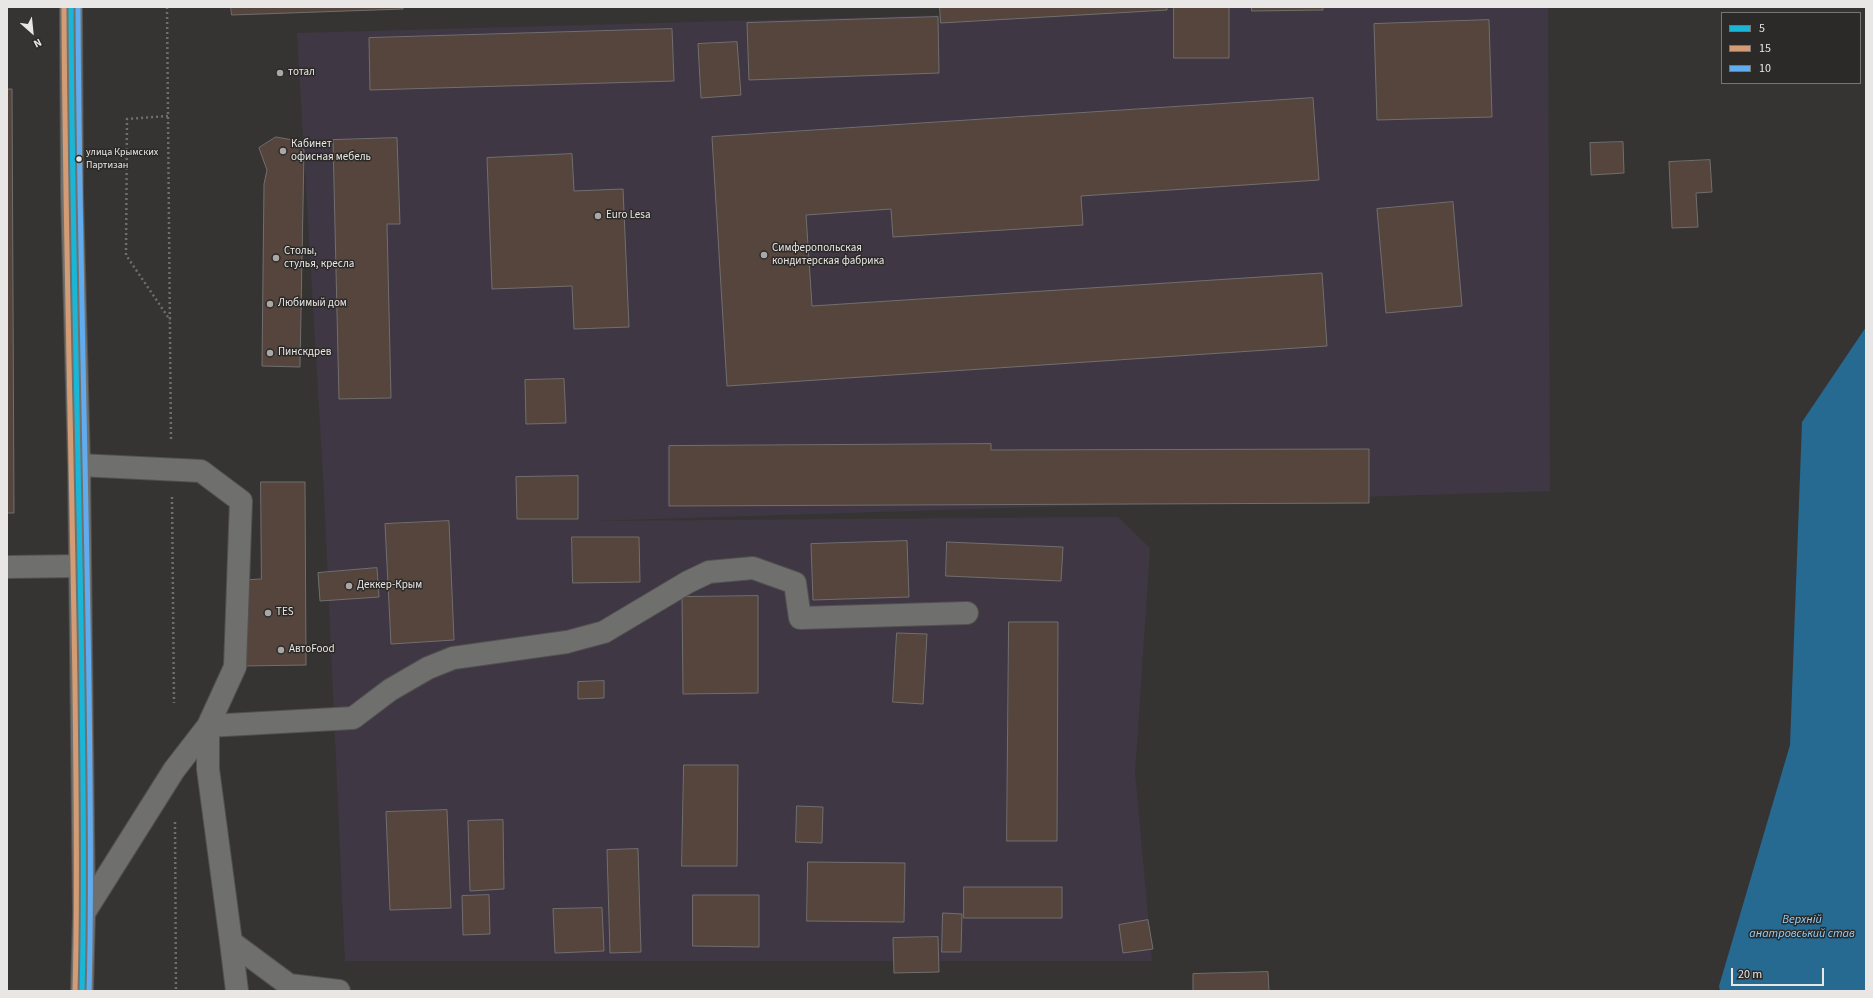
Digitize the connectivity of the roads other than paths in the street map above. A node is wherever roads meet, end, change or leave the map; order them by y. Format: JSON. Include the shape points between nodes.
{"nodes":[{"id":1,"x":71,"y":7,"type":"edge"},
{"id":2,"x":79,"y":465,"type":"junction"},
{"id":3,"x":79,"y":566,"type":"junction"},
{"id":4,"x":7,"y":567,"type":"edge"},
{"id":5,"x":967,"y":613,"type":"dead end"},
{"id":6,"x":208,"y":726,"type":"junction"},
{"id":7,"x":84,"y":913,"type":"junction"},
{"id":8,"x":231,"y":942,"type":"junction"},
{"id":9,"x":82,"y":991,"type":"edge"},
{"id":10,"x":237,"y":991,"type":"edge"},
{"id":11,"x":339,"y":991,"type":"edge"}],
"edges":[{"from":1,"to":2,"type":"main road","via":[[72,217]]},
{"from":2,"to":3,"type":"main road"},
{"from":2,"to":6,"type":"street","via":[[201,471],[242,501],[235,668]]},
{"from":3,"to":4,"type":"street"},
{"from":3,"to":7,"type":"main road"},
{"from":5,"to":6,"type":"street","via":[[800,618],[795,583],[753,568],[709,572],[604,632],[567,642],[453,658],[428,668],[390,690],[353,718]]},
{"from":6,"to":7,"type":"street","via":[[174,770]]},
{"from":6,"to":8,"type":"street","via":[[208,769]]},
{"from":7,"to":9,"type":"main road"},
{"from":8,"to":10,"type":"street"},
{"from":8,"to":11,"type":"street","via":[[290,984]]}]}
